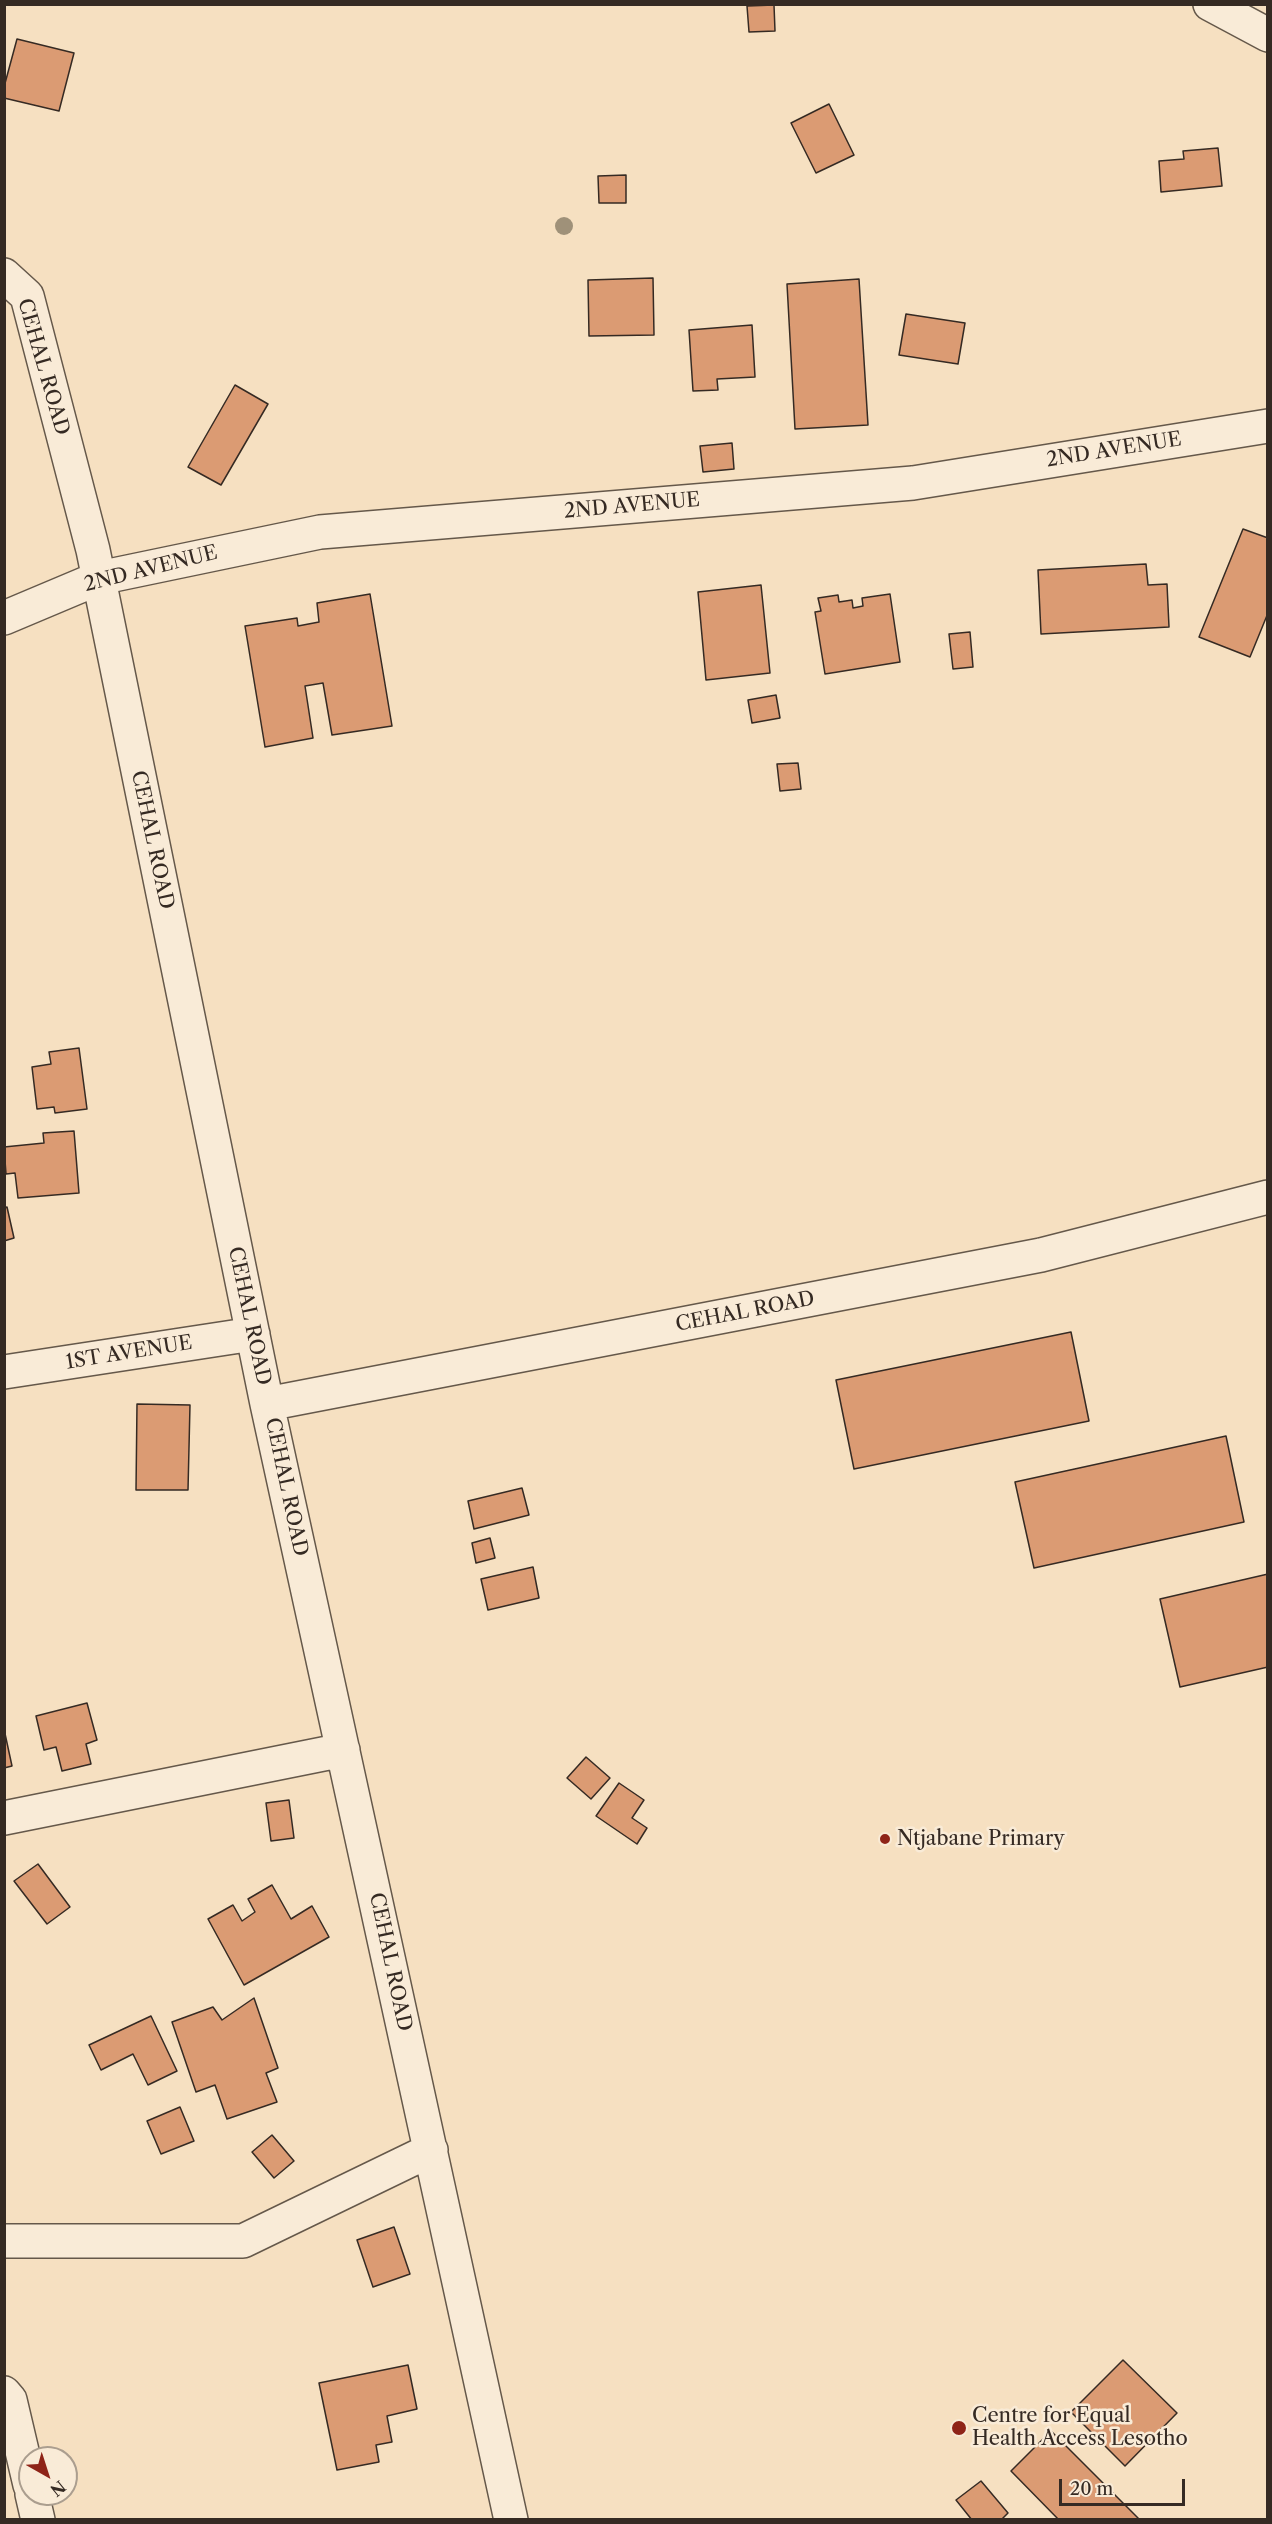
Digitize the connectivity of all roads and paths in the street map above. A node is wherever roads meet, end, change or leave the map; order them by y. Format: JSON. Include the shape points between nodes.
{"nodes":[{"id":1,"x":1210,"y":4,"type":"edge"},
{"id":2,"x":1268,"y":34,"type":"edge"},
{"id":3,"x":4,"y":275,"type":"edge"},
{"id":4,"x":1268,"y":426,"type":"edge"},
{"id":5,"x":99,"y":578,"type":"junction"},
{"id":6,"x":4,"y":618,"type":"edge"},
{"id":7,"x":1268,"y":1197,"type":"edge"},
{"id":8,"x":253,"y":1334,"type":"junction"},
{"id":9,"x":4,"y":1372,"type":"edge"},
{"id":10,"x":267,"y":1404,"type":"junction"},
{"id":11,"x":343,"y":1750,"type":"junction"},
{"id":12,"x":4,"y":1818,"type":"edge"},
{"id":13,"x":431,"y":2150,"type":"junction"},
{"id":14,"x":4,"y":2241,"type":"edge"},
{"id":15,"x":4,"y":2367,"type":"edge"},
{"id":16,"x":7,"y":2396,"type":"edge"},
{"id":17,"x":20,"y":2446,"type":"edge"},
{"id":18,"x":511,"y":2520,"type":"edge"}],
"edges":[{"from":1,"to":2,"type":"street"},
{"from":3,"to":5,"type":"street","name":"CEHAL ROAD","via":[[27,296]]},
{"from":4,"to":5,"type":"street","name":"2ND AVENUE","via":[[913,483],[320,532]]},
{"from":5,"to":6,"type":"street","name":"2ND AVENUE"},
{"from":5,"to":8,"type":"street","name":"CEHAL ROAD"},
{"from":7,"to":10,"type":"street","name":"CEHAL ROAD","via":[[1041,1255]]},
{"from":8,"to":9,"type":"street","name":"1ST AVENUE"},
{"from":8,"to":10,"type":"street","name":"CEHAL ROAD"},
{"from":10,"to":11,"type":"street","name":"CEHAL ROAD"},
{"from":11,"to":12,"type":"street"},
{"from":11,"to":13,"type":"street","name":"CEHAL ROAD"},
{"from":13,"to":14,"type":"street","via":[[243,2241]]},
{"from":13,"to":18,"type":"street","name":"CEHAL ROAD"},
{"from":15,"to":16,"type":"street"},
{"from":16,"to":17,"type":"street"}]}
